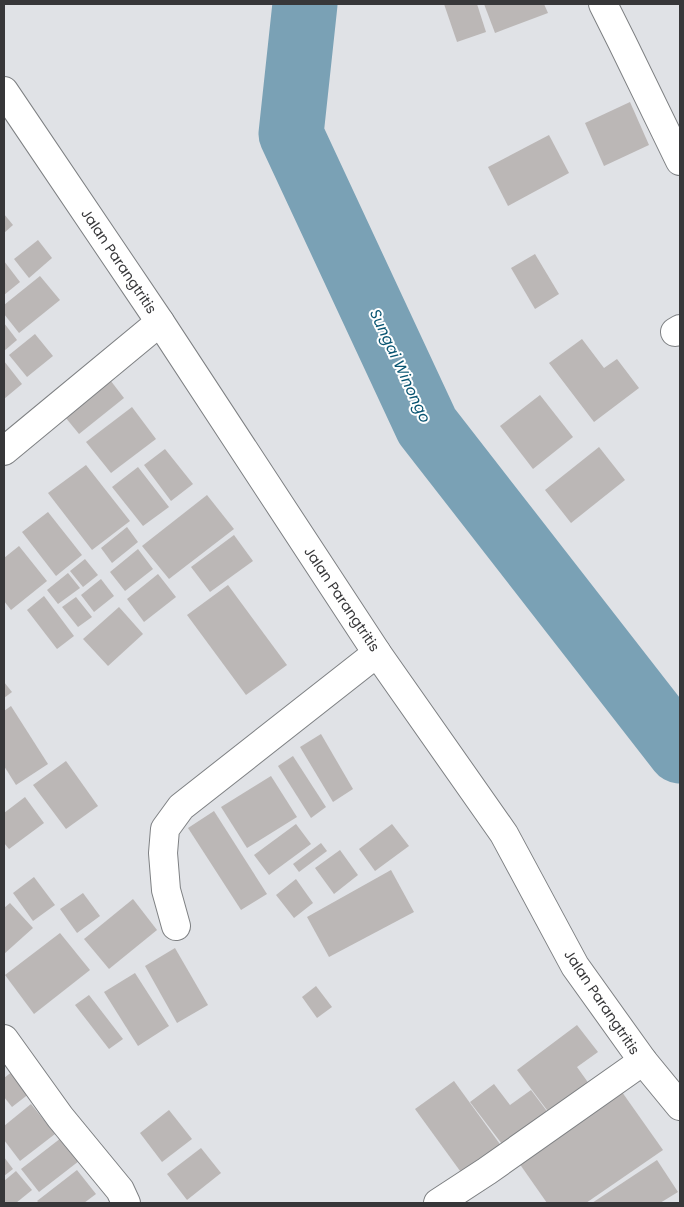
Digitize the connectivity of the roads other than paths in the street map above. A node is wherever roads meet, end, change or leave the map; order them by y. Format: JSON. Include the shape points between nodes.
{"nodes":[{"id":1,"x":603,"y":4,"type":"edge"},
{"id":2,"x":5,"y":97,"type":"edge"},
{"id":3,"x":680,"y":161,"type":"edge"},
{"id":4,"x":160,"y":322,"type":"junction"},
{"id":5,"x":4,"y":451,"type":"edge"},
{"id":6,"x":377,"y":652,"type":"junction"},
{"id":7,"x":176,"y":926,"type":"dead end"},
{"id":8,"x":4,"y":1039,"type":"edge"},
{"id":9,"x":643,"y":1061,"type":"junction"},
{"id":10,"x":680,"y":1106,"type":"edge"},
{"id":11,"x":126,"y":1203,"type":"edge"},
{"id":12,"x":438,"y":1203,"type":"edge"}],
"edges":[{"from":1,"to":3,"type":"street"},
{"from":2,"to":4,"type":"street","name":"Jalan Parangtritis"},
{"from":4,"to":5,"type":"street"},
{"from":4,"to":6,"type":"street","name":"Jalan Parangtritis"},
{"from":6,"to":7,"type":"street","via":[[181,807],[165,829],[163,853],[166,890]]},
{"from":6,"to":9,"type":"street","name":"Jalan Parangtritis","via":[[504,834],[575,966]]},
{"from":8,"to":11,"type":"street","via":[[60,1117],[120,1190]]},
{"from":9,"to":10,"type":"street","name":"Jalan Parangtritis"},
{"from":9,"to":12,"type":"street"}]}
